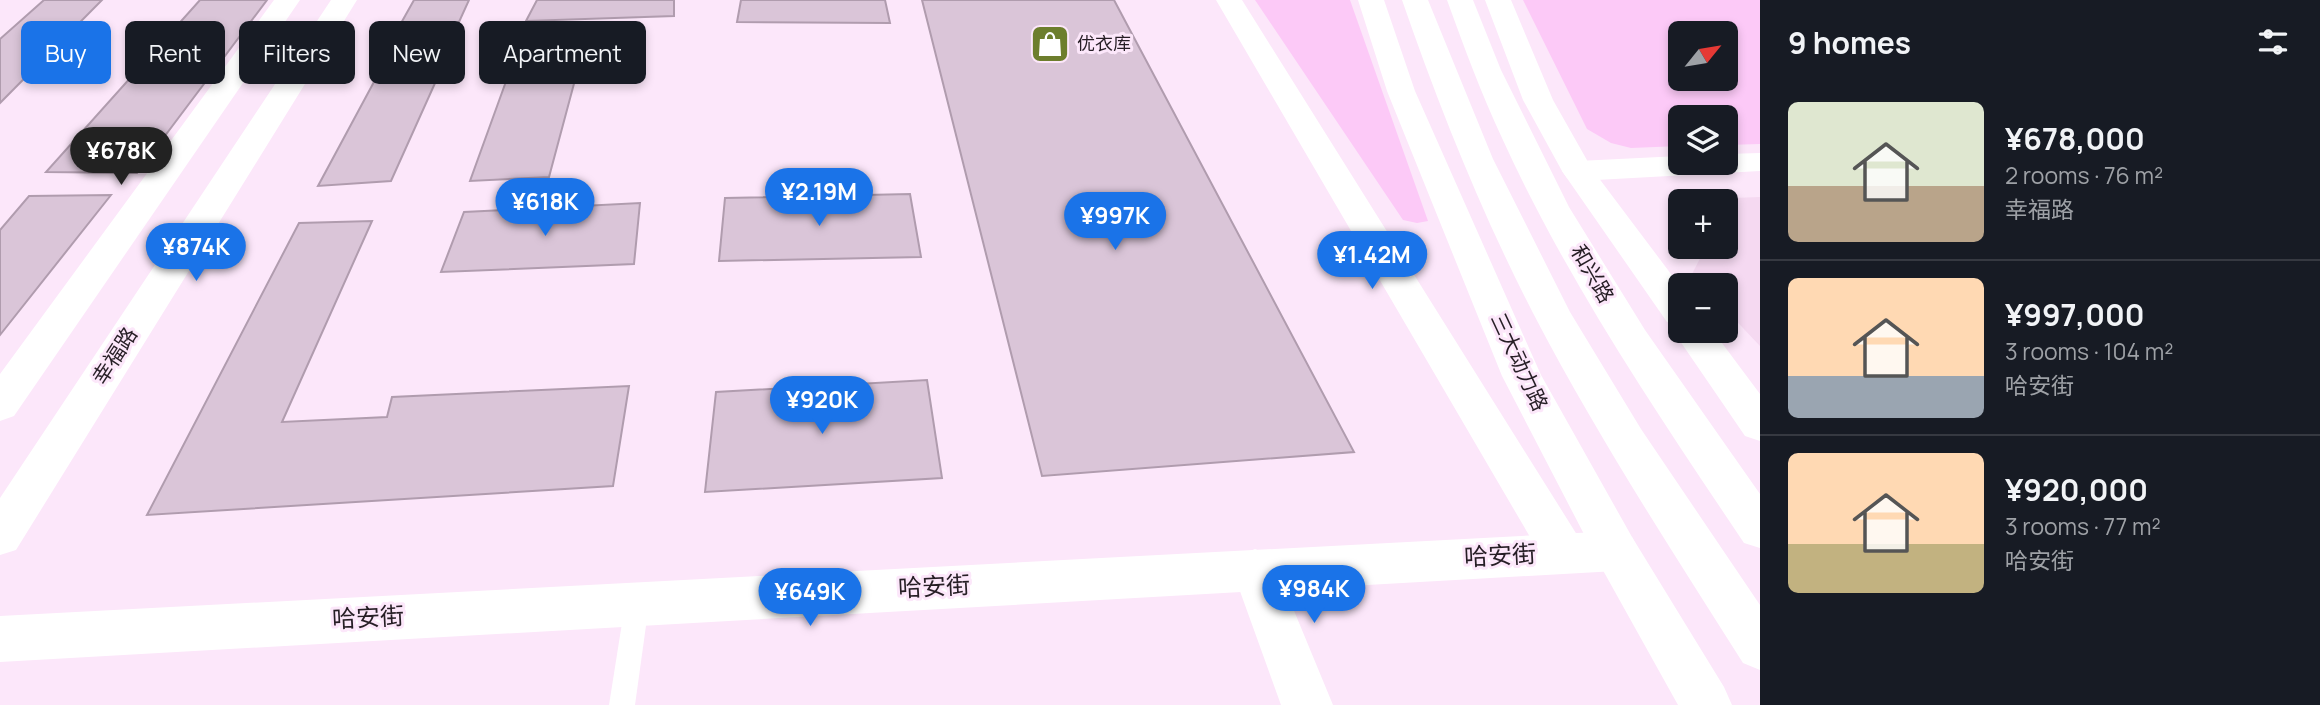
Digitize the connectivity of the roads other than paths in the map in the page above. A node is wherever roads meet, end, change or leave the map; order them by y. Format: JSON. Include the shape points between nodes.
{"nodes":[{"id":1,"x":287,"y":0,"type":"edge"},
{"id":2,"x":344,"y":0,"type":"edge"},
{"id":3,"x":1229,"y":0,"type":"edge"},
{"id":4,"x":1370,"y":0,"type":"edge"},
{"id":5,"x":1415,"y":0,"type":"edge"},
{"id":6,"x":1460,"y":0,"type":"edge"},
{"id":7,"x":1498,"y":0,"type":"edge"},
{"id":8,"x":1760,"y":162,"type":"edge"},
{"id":9,"x":1578,"y":171,"type":"junction"},
{"id":10,"x":1668,"y":296,"type":"edge"},
{"id":11,"x":1702,"y":343,"type":"edge"},
{"id":12,"x":0,"y":405,"type":"edge"},
{"id":13,"x":1760,"y":425,"type":"edge"},
{"id":14,"x":1760,"y":529,"type":"edge"},
{"id":15,"x":0,"y":536,"type":"edge"},
{"id":16,"x":1616,"y":551,"type":"junction"},
{"id":17,"x":1563,"y":552,"type":"junction"},
{"id":18,"x":1255,"y":569,"type":"junction"},
{"id":19,"x":637,"y":604,"type":"junction"},
{"id":20,"x":0,"y":639,"type":"edge"},
{"id":21,"x":1760,"y":647,"type":"edge"},
{"id":22,"x":622,"y":705,"type":"edge"},
{"id":23,"x":1307,"y":705,"type":"edge"},
{"id":24,"x":1706,"y":705,"type":"edge"}],
"edges":[{"from":1,"to":12,"type":"main road"},
{"from":2,"to":15,"type":"main road","name":"幸福路"},
{"from":3,"to":17,"type":"main road"},
{"from":4,"to":16,"type":"main road","name":"三大动力路","via":[[1401,91],[1522,376]]},
{"from":5,"to":21,"type":"main road","via":[[1451,97],[1518,247],[1608,410]]},
{"from":6,"to":14,"type":"main road","name":"和兴路","via":[[1490,81],[1600,290]]},
{"from":7,"to":9,"type":"main road","via":[[1538,100]]},
{"from":8,"to":9,"type":"main road"},
{"from":9,"to":10,"type":"main road"},
{"from":11,"to":13,"type":"main road"},
{"from":16,"to":17,"type":"main road","name":"哈安街"},
{"from":16,"to":24,"type":"main road","name":"三大动力路"},
{"from":17,"to":18,"type":"main road","name":"哈安街"},
{"from":18,"to":19,"type":"main road","name":"哈安街"},
{"from":18,"to":23,"type":"main road"},
{"from":19,"to":20,"type":"main road","name":"哈安街"},
{"from":19,"to":22,"type":"lane"}]}
